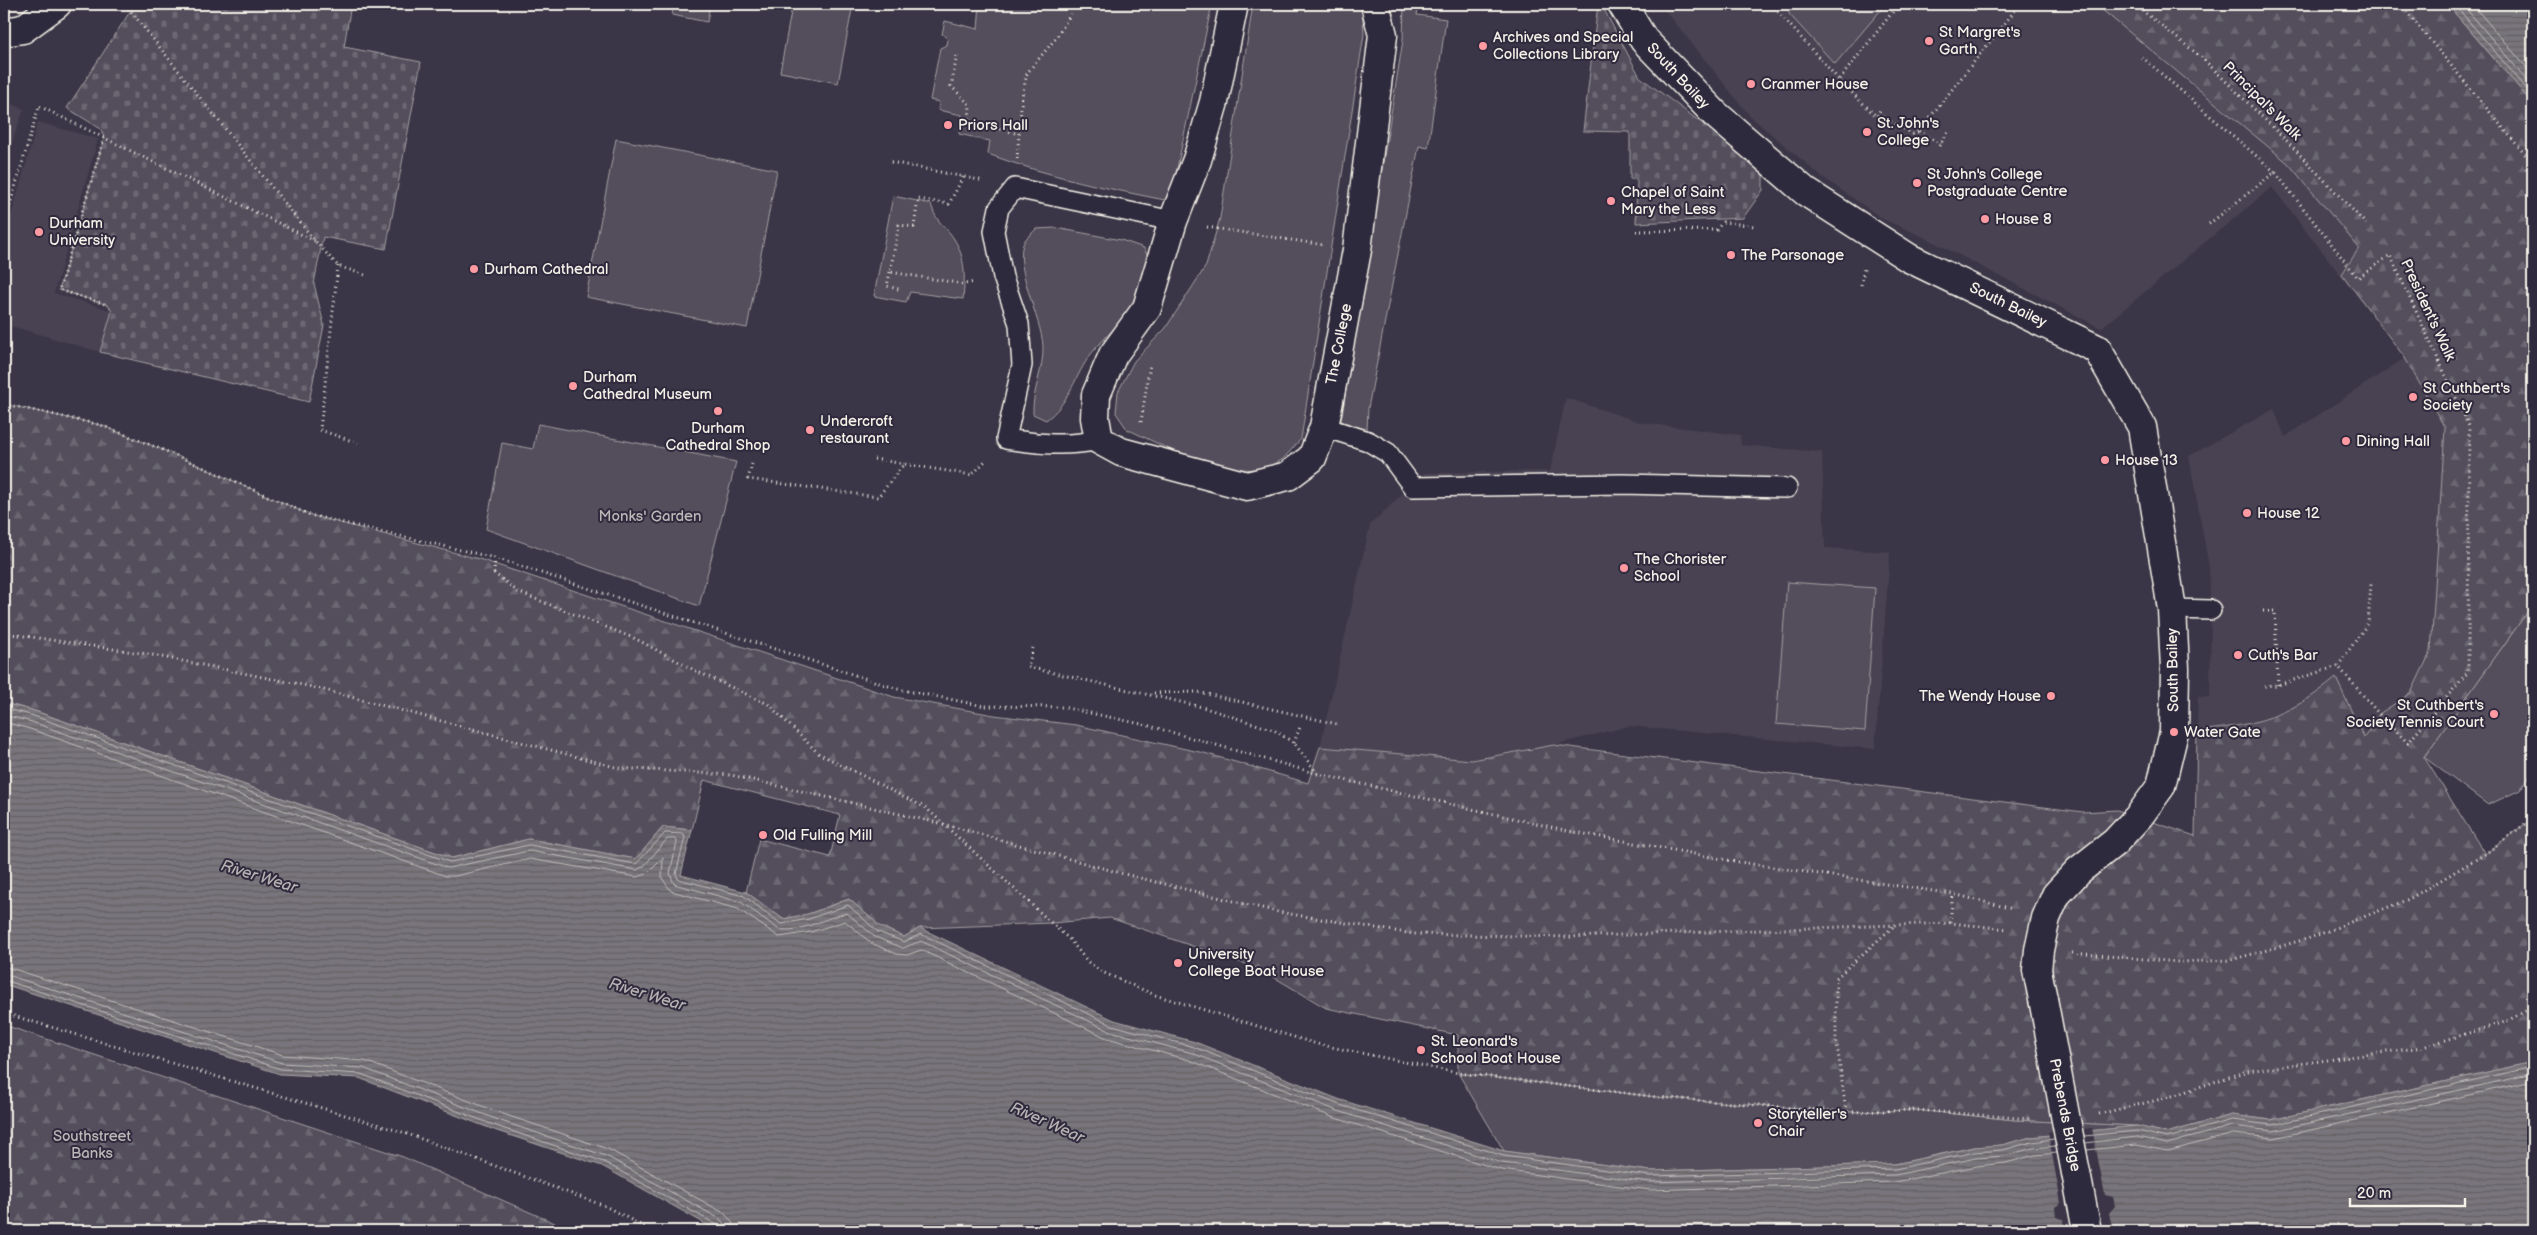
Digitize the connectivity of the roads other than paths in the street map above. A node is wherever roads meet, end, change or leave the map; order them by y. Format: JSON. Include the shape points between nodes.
{"nodes":[{"id":1,"x":57,"y":4,"type":"edge"},
{"id":2,"x":1234,"y":4,"type":"edge"},
{"id":3,"x":1374,"y":4,"type":"edge"},
{"id":4,"x":1622,"y":4,"type":"edge"},
{"id":5,"x":4,"y":32,"type":"edge"},
{"id":6,"x":1173,"y":221,"type":"junction"},
{"id":7,"x":1324,"y":427,"type":"junction"},
{"id":8,"x":1100,"y":440,"type":"junction"},
{"id":9,"x":1787,"y":488,"type":"dead end"},
{"id":10,"x":2172,"y":609,"type":"junction"},
{"id":11,"x":2211,"y":610,"type":"dead end"},
{"id":12,"x":2043,"y":933,"type":"joint"},
{"id":13,"x":2087,"y":1231,"type":"edge"}],
"edges":[{"from":1,"to":5,"type":"street","via":[[23,29]]},
{"from":2,"to":6,"type":"street","via":[[1214,102],[1197,160]]},
{"from":3,"to":7,"type":"street","name":"The College","via":[[1382,36],[1357,250]]},
{"from":4,"to":10,"type":"street","name":"South Bailey","via":[[1644,40],[1715,114],[1806,192],[1909,258],[2097,349],[2142,427]]},
{"from":6,"to":8,"type":"street","via":[[1147,308],[1113,355],[1096,395],[1095,418]]},
{"from":6,"to":8,"type":"lane","via":[[1015,188],[999,208],[994,231],[1003,277],[1020,324],[1022,365],[1006,439],[1052,446]]},
{"from":7,"to":8,"type":"street","name":"The College","via":[[1312,458],[1288,476],[1247,486],[1121,452]]},
{"from":7,"to":9,"type":"lane","via":[[1368,441],[1388,452],[1413,487],[1624,484]]},
{"from":10,"to":11,"type":"lane"},
{"from":10,"to":12,"type":"street","name":"South Bailey","via":[[2174,732],[2161,786],[2115,842],[2078,871],[2056,895]]},
{"from":12,"to":13,"type":"street","name":"Prebends Bridge","bridge":true,"via":[[2037,970]]}]}
